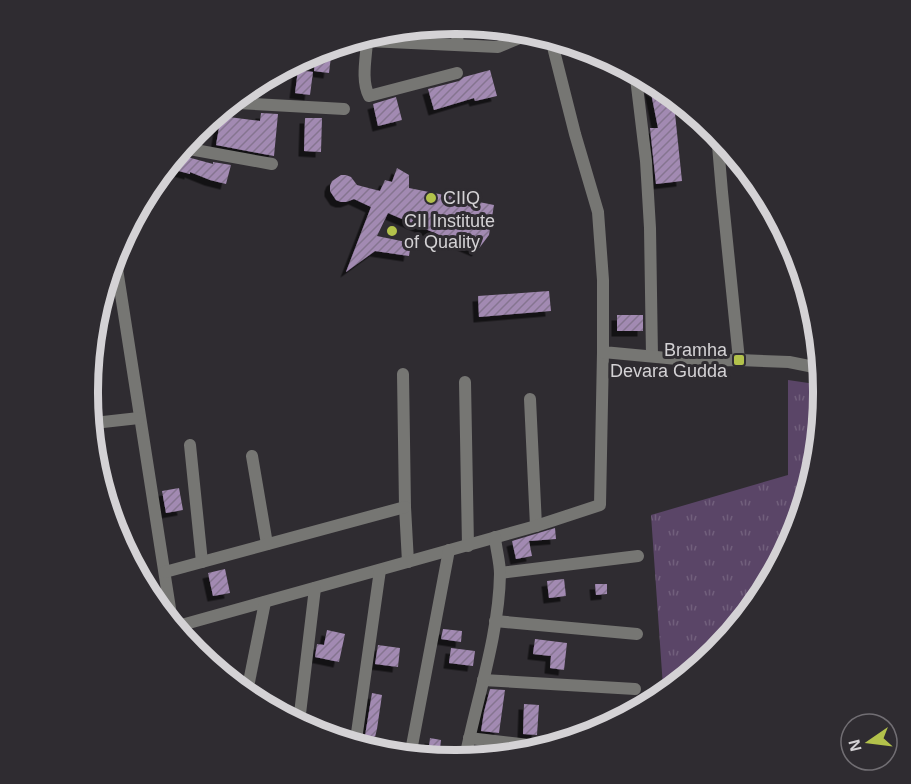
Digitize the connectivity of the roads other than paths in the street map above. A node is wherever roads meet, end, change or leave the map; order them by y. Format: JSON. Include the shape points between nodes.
{"nodes":[{"id":1,"x":457,"y":34,"type":"edge"},
{"id":2,"x":515,"y":40,"type":"edge"},
{"id":3,"x":380,"y":42,"type":"edge"},
{"id":4,"x":458,"y":45,"type":"junction"},
{"id":5,"x":367,"y":46,"type":"edge"},
{"id":6,"x":553,"y":48,"type":"edge"},
{"id":7,"x":456,"y":73,"type":"dead end"},
{"id":8,"x":637,"y":84,"type":"edge"},
{"id":9,"x":245,"y":103,"type":"edge"},
{"id":10,"x":344,"y":109,"type":"dead end"},
{"id":11,"x":193,"y":150,"type":"edge"},
{"id":12,"x":718,"y":150,"type":"edge"},
{"id":13,"x":272,"y":164,"type":"dead end"},
{"id":14,"x":118,"y":275,"type":"edge"},
{"id":15,"x":603,"y":352,"type":"junction"},
{"id":16,"x":652,"y":357,"type":"junction"},
{"id":17,"x":739,"y":360,"type":"junction"},
{"id":18,"x":812,"y":367,"type":"edge"},
{"id":19,"x":403,"y":374,"type":"dead end"},
{"id":20,"x":465,"y":381,"type":"dead end"},
{"id":21,"x":530,"y":399,"type":"dead end"},
{"id":22,"x":139,"y":418,"type":"junction"},
{"id":23,"x":100,"y":422,"type":"edge"},
{"id":24,"x":190,"y":445,"type":"dead end"},
{"id":25,"x":252,"y":456,"type":"dead end"},
{"id":26,"x":405,"y":507,"type":"junction"},
{"id":27,"x":536,"y":526,"type":"junction"},
{"id":28,"x":495,"y":537,"type":"junction"},
{"id":29,"x":267,"y":544,"type":"junction"},
{"id":30,"x":468,"y":546,"type":"junction"},
{"id":31,"x":449,"y":550,"type":"junction"},
{"id":32,"x":638,"y":556,"type":"dead end"},
{"id":33,"x":202,"y":562,"type":"junction"},
{"id":34,"x":408,"y":562,"type":"junction"},
{"id":35,"x":380,"y":570,"type":"junction"},
{"id":36,"x":165,"y":572,"type":"junction"},
{"id":37,"x":500,"y":573,"type":"junction"},
{"id":38,"x":315,"y":588,"type":"junction"},
{"id":39,"x":265,"y":602,"type":"junction"},
{"id":40,"x":170,"y":607,"type":"edge"},
{"id":41,"x":495,"y":621,"type":"junction"},
{"id":42,"x":184,"y":624,"type":"edge"},
{"id":43,"x":637,"y":634,"type":"dead end"},
{"id":44,"x":483,"y":680,"type":"junction"},
{"id":45,"x":249,"y":683,"type":"edge"},
{"id":46,"x":635,"y":689,"type":"dead end"},
{"id":47,"x":301,"y":715,"type":"edge"},
{"id":48,"x":357,"y":735,"type":"edge"},
{"id":49,"x":469,"y":738,"type":"junction"},
{"id":50,"x":519,"y":744,"type":"edge"},
{"id":51,"x":412,"y":746,"type":"edge"},
{"id":52,"x":467,"y":750,"type":"edge"}],
"edges":[{"from":1,"to":4,"type":"street"},
{"from":2,"to":4,"type":"street","via":[[498,47]]},
{"from":3,"to":4,"type":"street"},
{"from":5,"to":7,"type":"street","via":[[365,80],[369,96]]},
{"from":6,"to":15,"type":"street","via":[[598,212]]},
{"from":8,"to":16,"type":"street","via":[[647,172]]},
{"from":9,"to":10,"type":"street"},
{"from":11,"to":13,"type":"street"},
{"from":12,"to":17,"type":"street"},
{"from":14,"to":22,"type":"street"},
{"from":15,"to":16,"type":"street"},
{"from":15,"to":27,"type":"street","via":[[600,505]]},
{"from":16,"to":17,"type":"street"},
{"from":17,"to":18,"type":"street"},
{"from":19,"to":26,"type":"street"},
{"from":20,"to":30,"type":"street"},
{"from":21,"to":27,"type":"street"},
{"from":22,"to":23,"type":"street"},
{"from":22,"to":36,"type":"street"},
{"from":24,"to":33,"type":"street"},
{"from":25,"to":29,"type":"street"},
{"from":26,"to":29,"type":"street"},
{"from":26,"to":34,"type":"street"},
{"from":27,"to":28,"type":"street"},
{"from":28,"to":30,"type":"street"},
{"from":28,"to":37,"type":"street"},
{"from":29,"to":33,"type":"street"},
{"from":30,"to":31,"type":"street"},
{"from":31,"to":34,"type":"street"},
{"from":31,"to":51,"type":"street"},
{"from":32,"to":37,"type":"street"},
{"from":33,"to":36,"type":"street"},
{"from":34,"to":35,"type":"street"},
{"from":35,"to":38,"type":"street"},
{"from":35,"to":48,"type":"street"},
{"from":36,"to":40,"type":"street"},
{"from":37,"to":41,"type":"street"},
{"from":38,"to":39,"type":"street"},
{"from":38,"to":47,"type":"street"},
{"from":39,"to":42,"type":"street"},
{"from":39,"to":45,"type":"street"},
{"from":41,"to":43,"type":"street"},
{"from":41,"to":44,"type":"street"},
{"from":44,"to":46,"type":"street"},
{"from":44,"to":49,"type":"street"},
{"from":49,"to":50,"type":"street"},
{"from":49,"to":52,"type":"street"}]}
